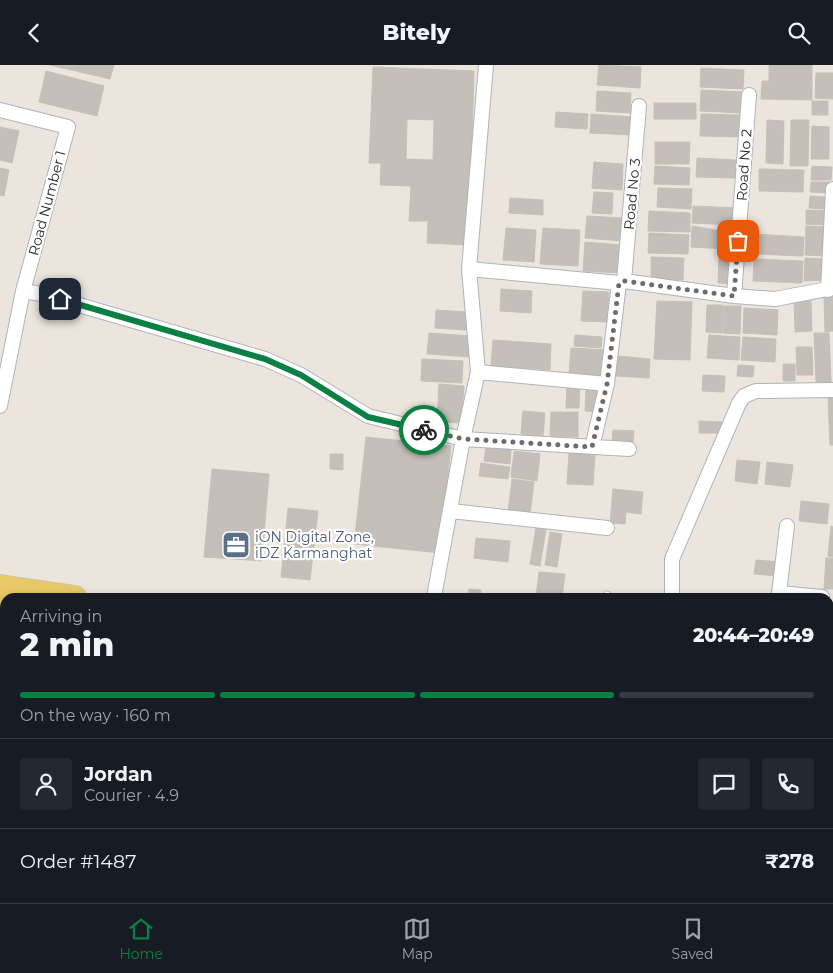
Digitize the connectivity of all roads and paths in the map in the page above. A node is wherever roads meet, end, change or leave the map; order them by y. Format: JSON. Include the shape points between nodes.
{"nodes":[{"id":1,"x":486,"y":65,"type":"edge"},
{"id":2,"x":749,"y":95,"type":"dead end"},
{"id":3,"x":639,"y":106,"type":"dead end"},
{"id":4,"x":0,"y":110,"type":"edge"},
{"id":5,"x":833,"y":189,"type":"edge"},
{"id":6,"x":469,"y":269,"type":"junction"},
{"id":7,"x":622,"y":282,"type":"junction"},
{"id":8,"x":830,"y":289,"type":"edge"},
{"id":9,"x":23,"y":291,"type":"junction"},
{"id":10,"x":734,"y":296,"type":"junction"},
{"id":11,"x":478,"y":372,"type":"junction"},
{"id":12,"x":607,"y":384,"type":"junction"},
{"id":13,"x":833,"y":390,"type":"edge"},
{"id":14,"x":0,"y":406,"type":"edge"},
{"id":15,"x":464,"y":439,"type":"junction"},
{"id":16,"x":592,"y":447,"type":"junction"},
{"id":17,"x":628,"y":449,"type":"dead end"},
{"id":18,"x":451,"y":511,"type":"junction"},
{"id":19,"x":787,"y":526,"type":"dead end"},
{"id":20,"x":607,"y":528,"type":"dead end"},
{"id":21,"x":0,"y":586,"type":"edge"},
{"id":22,"x":48,"y":593,"type":"edge"},
{"id":23,"x":435,"y":593,"type":"edge"},
{"id":24,"x":672,"y":593,"type":"edge"},
{"id":25,"x":779,"y":593,"type":"edge"}],
"edges":[{"from":1,"to":6,"type":"street"},
{"from":2,"to":10,"type":"street","name":"Road No 2"},
{"from":3,"to":7,"type":"street","name":"Road No 3"},
{"from":4,"to":9,"type":"street","name":"Road Number 1","via":[[68,127]]},
{"from":5,"to":8,"type":"street"},
{"from":6,"to":7,"type":"street"},
{"from":6,"to":11,"type":"street"},
{"from":7,"to":10,"type":"street"},
{"from":7,"to":12,"type":"street","name":"Road No 3"},
{"from":8,"to":10,"type":"street","via":[[775,299]]},
{"from":9,"to":14,"type":"street","name":"Road Number 1"},
{"from":9,"to":15,"type":"street","via":[[265,359],[301,375],[368,417]]},
{"from":11,"to":12,"type":"street"},
{"from":11,"to":15,"type":"street"},
{"from":12,"to":16,"type":"street","name":"Road No 3"},
{"from":13,"to":24,"type":"street","via":[[756,391],[739,403],[672,559]]},
{"from":15,"to":16,"type":"street"},
{"from":15,"to":18,"type":"street"},
{"from":16,"to":17,"type":"street"},
{"from":18,"to":20,"type":"street"},
{"from":18,"to":23,"type":"street"},
{"from":19,"to":25,"type":"street"},
{"from":21,"to":22,"type":"main road"}]}
